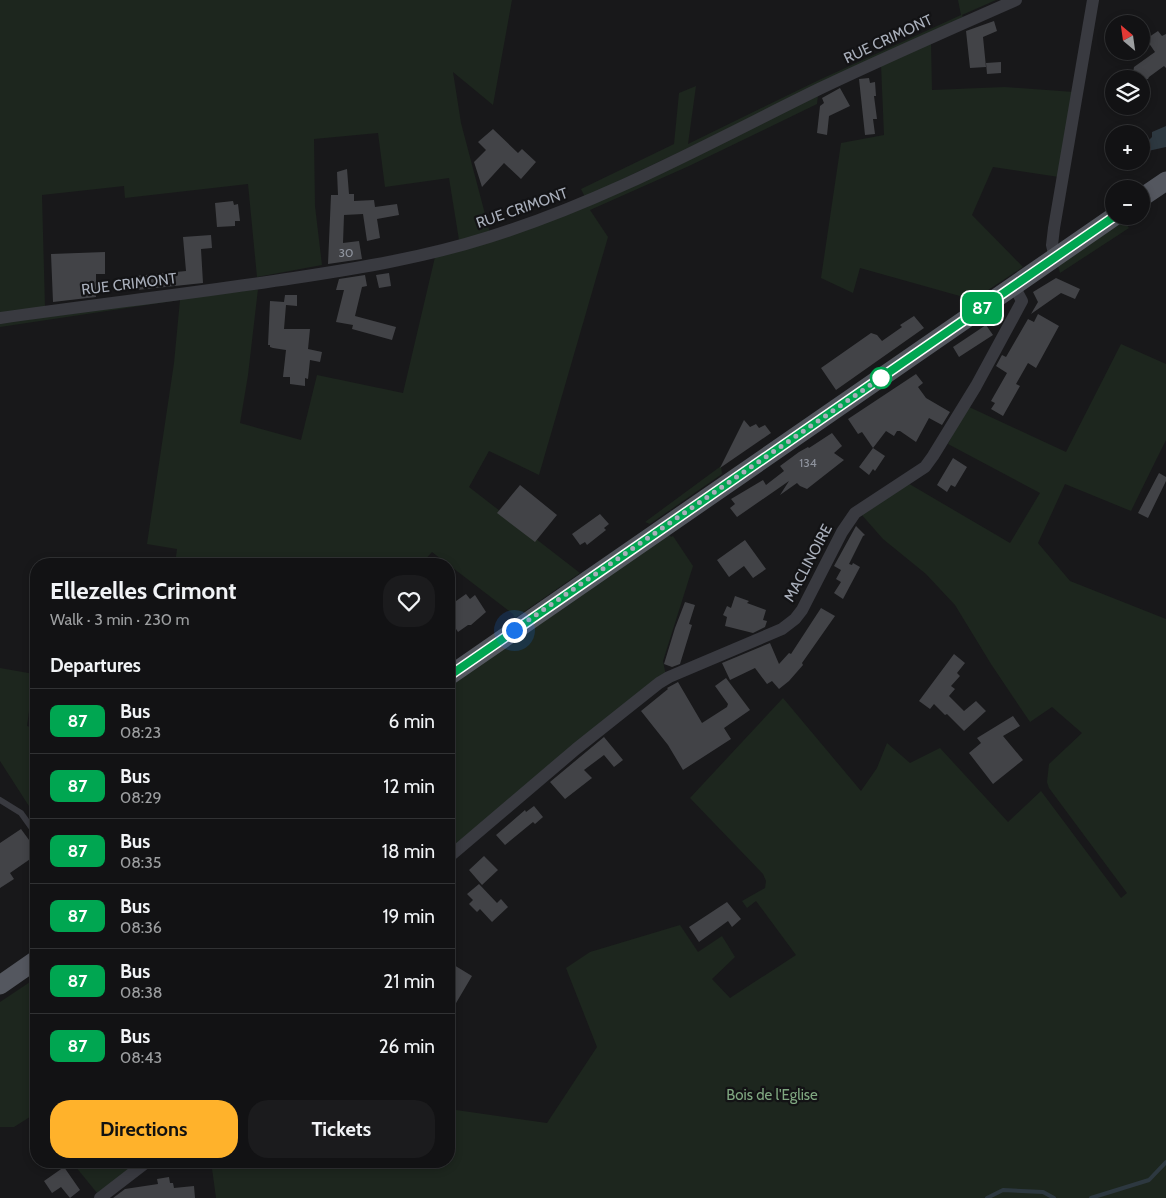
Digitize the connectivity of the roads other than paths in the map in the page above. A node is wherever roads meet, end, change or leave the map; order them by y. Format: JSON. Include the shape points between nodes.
{"nodes":[{"id":1,"x":1016,"y":0,"type":"edge"},
{"id":2,"x":1092,"y":0,"type":"edge"},
{"id":3,"x":1166,"y":181,"type":"edge"},
{"id":4,"x":1150,"y":192,"type":"edge"},
{"id":5,"x":1105,"y":223,"type":"edge"},
{"id":6,"x":1055,"y":257,"type":"junction"},
{"id":7,"x":1014,"y":286,"type":"junction"},
{"id":8,"x":0,"y":318,"type":"edge"},
{"id":9,"x":455,"y":672,"type":"edge"},
{"id":10,"x":0,"y":800,"type":"edge"},
{"id":11,"x":30,"y":826,"type":"edge"},
{"id":12,"x":455,"y":852,"type":"edge"},
{"id":13,"x":30,"y":964,"type":"edge"},
{"id":14,"x":0,"y":984,"type":"edge"},
{"id":15,"x":139,"y":1168,"type":"edge"},
{"id":16,"x":100,"y":1198,"type":"edge"}],
"edges":[{"from":1,"to":8,"type":"street","name":"RUE CRIMONT","via":[[915,44],[622,187],[487,238],[405,260],[354,269]]},
{"from":2,"to":6,"type":"street","via":[[1054,228],[1052,245]]},
{"from":3,"to":4,"type":"main road"},
{"from":5,"to":6,"type":"main road"},
{"from":6,"to":7,"type":"main road"},
{"from":7,"to":9,"type":"main road"},
{"from":7,"to":12,"type":"street","name":"MACLINOIRE","via":[[1022,300],[976,386],[933,456],[924,467],[856,513],[842,532],[795,619],[782,629],[659,683]]},
{"from":10,"to":11,"type":"lane","via":[[21,813]]},
{"from":13,"to":14,"type":"main road"},
{"from":15,"to":16,"type":"street"}]}
